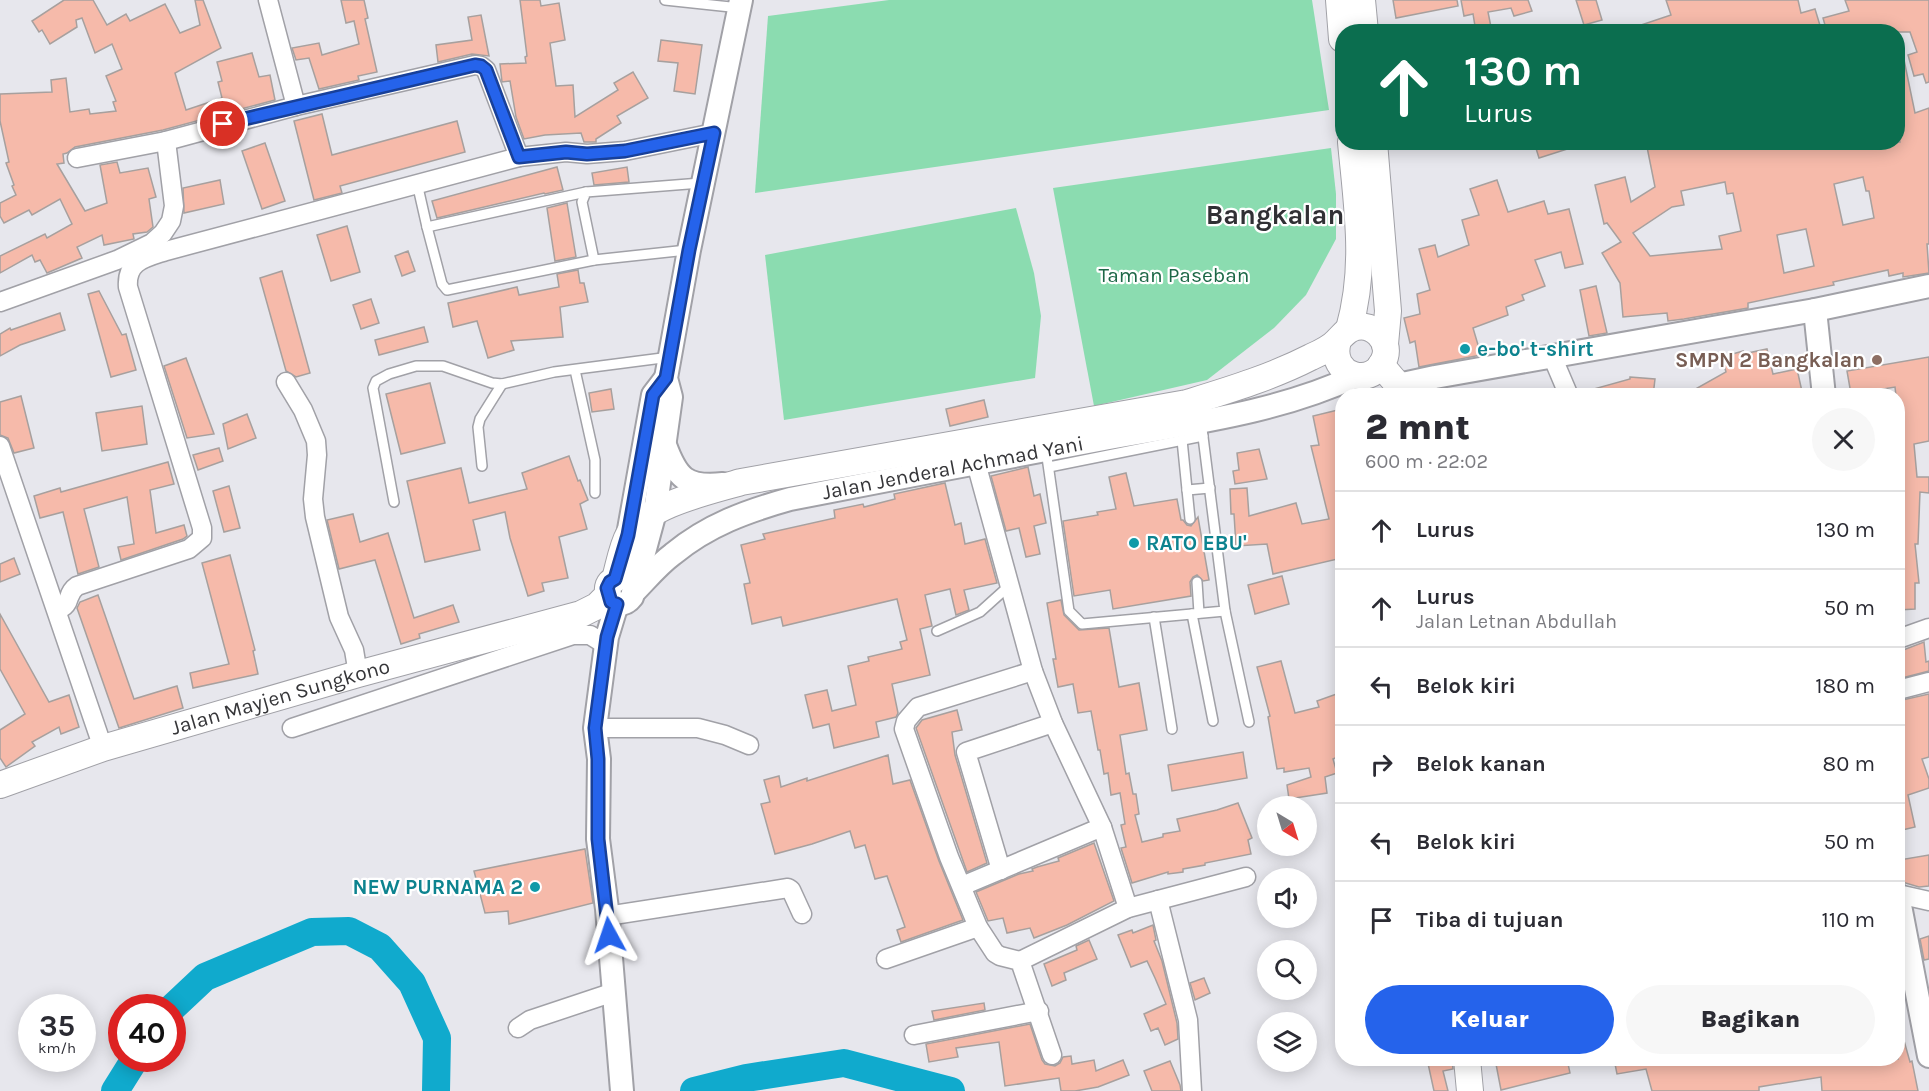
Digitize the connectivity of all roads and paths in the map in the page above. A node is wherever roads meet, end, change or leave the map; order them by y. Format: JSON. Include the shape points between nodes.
{"nodes":[{"id":1,"x":268,"y":0,"type":"edge"},
{"id":2,"x":665,"y":0,"type":"edge"},
{"id":3,"x":1339,"y":0,"type":"edge"},
{"id":4,"x":1362,"y":0,"type":"edge"},
{"id":5,"x":741,"y":4,"type":"edge"},
{"id":6,"x":1341,"y":24,"type":"edge"},
{"id":7,"x":1364,"y":24,"type":"edge"},
{"id":8,"x":296,"y":106,"type":"junction"},
{"id":9,"x":714,"y":133,"type":"junction"},
{"id":10,"x":166,"y":141,"type":"junction"},
{"id":11,"x":1352,"y":150,"type":"edge"},
{"id":12,"x":1375,"y":150,"type":"edge"},
{"id":13,"x":519,"y":157,"type":"junction"},
{"id":14,"x":77,"y":158,"type":"dead end"},
{"id":15,"x":705,"y":182,"type":"junction"},
{"id":16,"x":417,"y":183,"type":"junction"},
{"id":17,"x":585,"y":192,"type":"junction"},
{"id":18,"x":427,"y":227,"type":"junction"},
{"id":19,"x":689,"y":250,"type":"junction"},
{"id":20,"x":594,"y":260,"type":"junction"},
{"id":21,"x":1929,"y":286,"type":"edge"},
{"id":22,"x":0,"y":302,"type":"edge"},
{"id":23,"x":1815,"y":310,"type":"junction"},
{"id":24,"x":1343,"y":335,"type":"junction"},
{"id":25,"x":1383,"y":354,"type":"junction"},
{"id":26,"x":1552,"y":356,"type":"junction"},
{"id":27,"x":668,"y":367,"type":"junction"},
{"id":28,"x":575,"y":370,"type":"junction"},
{"id":29,"x":1356,"y":376,"type":"junction"},
{"id":30,"x":286,"y":382,"type":"dead end"},
{"id":31,"x":502,"y":384,"type":"junction"},
{"id":32,"x":1399,"y":388,"type":"edge"},
{"id":33,"x":1413,"y":388,"type":"edge"},
{"id":34,"x":1566,"y":388,"type":"edge"},
{"id":35,"x":1823,"y":388,"type":"edge"},
{"id":36,"x":1202,"y":429,"type":"junction"},
{"id":37,"x":1182,"y":440,"type":"junction"},
{"id":38,"x":665,"y":445,"type":"junction"},
{"id":39,"x":0,"y":446,"type":"edge"},
{"id":40,"x":1048,"y":459,"type":"junction"},
{"id":41,"x":976,"y":463,"type":"junction"},
{"id":42,"x":482,"y":466,"type":"dead end"},
{"id":43,"x":741,"y":482,"type":"junction"},
{"id":44,"x":1210,"y":488,"type":"junction"},
{"id":45,"x":1187,"y":490,"type":"junction"},
{"id":46,"x":595,"y":493,"type":"dead end"},
{"id":47,"x":394,"y":501,"type":"dead end"},
{"id":48,"x":655,"y":512,"type":"junction"},
{"id":49,"x":1190,"y":519,"type":"dead end"},
{"id":50,"x":628,"y":535,"type":"junction"},
{"id":51,"x":1197,"y":582,"type":"dead end"},
{"id":52,"x":1010,"y":585,"type":"junction"},
{"id":53,"x":618,"y":593,"type":"junction"},
{"id":54,"x":57,"y":610,"type":"junction"},
{"id":55,"x":1226,"y":611,"type":"junction"},
{"id":56,"x":1195,"y":614,"type":"junction"},
{"id":57,"x":1154,"y":617,"type":"junction"},
{"id":58,"x":1929,"y":628,"type":"edge"},
{"id":59,"x":937,"y":631,"type":"dead end"},
{"id":60,"x":1905,"y":637,"type":"edge"},
{"id":61,"x":606,"y":645,"type":"junction"},
{"id":62,"x":1033,"y":671,"type":"junction"},
{"id":63,"x":358,"y":674,"type":"junction"},
{"id":64,"x":1929,"y":682,"type":"edge"},
{"id":65,"x":1905,"y":688,"type":"edge"},
{"id":66,"x":1213,"y":721,"type":"dead end"},
{"id":67,"x":1249,"y":722,"type":"dead end"},
{"id":68,"x":1053,"y":723,"type":"junction"},
{"id":69,"x":292,"y":728,"type":"dead end"},
{"id":70,"x":595,"y":728,"type":"junction"},
{"id":71,"x":1172,"y":729,"type":"dead end"},
{"id":72,"x":749,"y":745,"type":"dead end"},
{"id":73,"x":103,"y":748,"type":"junction"},
{"id":74,"x":0,"y":785,"type":"edge"},
{"id":75,"x":1102,"y":827,"type":"junction"},
{"id":76,"x":1001,"y":870,"type":"junction"},
{"id":77,"x":1245,"y":877,"type":"dead end"},
{"id":78,"x":962,"y":886,"type":"junction"},
{"id":79,"x":1905,"y":896,"type":"edge"},
{"id":80,"x":1158,"y":900,"type":"junction"},
{"id":81,"x":1929,"y":901,"type":"edge"},
{"id":82,"x":1128,"y":908,"type":"junction"},
{"id":83,"x":802,"y":914,"type":"dead end"},
{"id":84,"x":607,"y":916,"type":"junction"},
{"id":85,"x":978,"y":927,"type":"junction"},
{"id":86,"x":1905,"y":931,"type":"edge"},
{"id":87,"x":886,"y":959,"type":"dead end"},
{"id":88,"x":1020,"y":961,"type":"junction"},
{"id":89,"x":614,"y":992,"type":"junction"},
{"id":90,"x":1039,"y":1011,"type":"junction"},
{"id":91,"x":518,"y":1028,"type":"dead end"},
{"id":92,"x":914,"y":1035,"type":"dead end"},
{"id":93,"x":1052,"y":1055,"type":"dead end"},
{"id":94,"x":1929,"y":1056,"type":"edge"},
{"id":95,"x":1468,"y":1066,"type":"edge"},
{"id":96,"x":622,"y":1091,"type":"edge"},
{"id":97,"x":1192,"y":1091,"type":"edge"},
{"id":98,"x":1470,"y":1091,"type":"edge"}],
"edges":[{"from":1,"to":8,"type":"street"},
{"from":2,"to":5,"type":"lane"},
{"from":3,"to":6,"type":"main road"},
{"from":4,"to":7,"type":"main road"},
{"from":5,"to":9,"type":"street"},
{"from":8,"to":10,"type":"street"},
{"from":8,"to":13,"type":"street","via":[[481,66],[486,70]]},
{"from":9,"to":13,"type":"street","via":[[625,151]]},
{"from":9,"to":15,"type":"street"},
{"from":10,"to":14,"type":"street"},
{"from":10,"to":22,"type":"street","via":[[174,206],[171,221],[152,243],[117,260]]},
{"from":11,"to":24,"type":"main road","via":[[1360,273]]},
{"from":12,"to":25,"type":"main road","via":[[1388,310]]},
{"from":13,"to":16,"type":"street"},
{"from":15,"to":17,"type":"lane"},
{"from":15,"to":19,"type":"street"},
{"from":16,"to":18,"type":"lane"},
{"from":16,"to":54,"type":"street","via":[[166,251],[133,266],[127,275],[128,287],[202,538],[189,549],[77,586],[65,607]]},
{"from":17,"to":18,"type":"lane"},
{"from":17,"to":20,"type":"lane","via":[[582,202]]},
{"from":18,"to":20,"type":"lane","via":[[447,290]]},
{"from":19,"to":20,"type":"lane"},
{"from":19,"to":27,"type":"street"},
{"from":21,"to":23,"type":"street"},
{"from":23,"to":26,"type":"street"},
{"from":23,"to":35,"type":"street"},
{"from":24,"to":25,"type":"main road","via":[[1362,326],[1370,328],[1381,336]]},
{"from":24,"to":29,"type":"main road","via":[[1336,348],[1338,362]]},
{"from":24,"to":43,"type":"main road","name":"Jalan Jenderal Achmad Yani","via":[[1297,364],[1187,403]]},
{"from":25,"to":29,"type":"main road","via":[[1370,374]]},
{"from":25,"to":32,"type":"main road"},
{"from":26,"to":33,"type":"street"},
{"from":26,"to":34,"type":"street"},
{"from":27,"to":28,"type":"lane"},
{"from":27,"to":38,"type":"street","via":[[671,398]]},
{"from":27,"to":50,"type":"street","via":[[653,395]]},
{"from":28,"to":31,"type":"lane"},
{"from":28,"to":46,"type":"lane","via":[[595,460]]},
{"from":29,"to":36,"type":"street","name":"Jalan Jenderal Achmad Yani","via":[[1320,392]]},
{"from":30,"to":63,"type":"street","via":[[316,441],[315,517],[339,617],[354,650]]},
{"from":31,"to":42,"type":"lane","via":[[478,427]]},
{"from":31,"to":47,"type":"lane","via":[[443,366],[416,366],[376,381],[373,388]]},
{"from":36,"to":37,"type":"lane"},
{"from":36,"to":40,"type":"street","name":"Jalan Jenderal Achmad Yani"},
{"from":36,"to":44,"type":"lane"},
{"from":37,"to":40,"type":"lane"},
{"from":37,"to":45,"type":"lane"},
{"from":38,"to":43,"type":"street","via":[[673,466],[686,480],[698,485]]},
{"from":38,"to":48,"type":"street"},
{"from":39,"to":54,"type":"street"},
{"from":40,"to":41,"type":"street","name":"Jalan Jenderal Achmad Yani"},
{"from":40,"to":57,"type":"lane","via":[[1069,611],[1082,624]]},
{"from":41,"to":52,"type":"street"},
{"from":41,"to":53,"type":"street","name":"Jalan Jenderal Achmad Yani","via":[[790,499],[730,518]]},
{"from":43,"to":48,"type":"main road","name":"Jalan Jenderal Achmad Yani"},
{"from":44,"to":45,"type":"lane"},
{"from":44,"to":55,"type":"lane"},
{"from":45,"to":49,"type":"lane"},
{"from":48,"to":50,"type":"main road","name":"Jalan Jenderal Achmad Yani"},
{"from":48,"to":53,"type":"street"},
{"from":50,"to":53,"type":"main road"},
{"from":51,"to":56,"type":"lane"},
{"from":52,"to":59,"type":"lane","via":[[980,612]]},
{"from":52,"to":62,"type":"street"},
{"from":53,"to":61,"type":"street"},
{"from":53,"to":63,"type":"main road","name":"Jalan Mayjen Sungkono","via":[[564,620]]},
{"from":54,"to":73,"type":"street"},
{"from":55,"to":56,"type":"lane"},
{"from":55,"to":67,"type":"lane"},
{"from":56,"to":57,"type":"lane"},
{"from":56,"to":66,"type":"lane"},
{"from":57,"to":71,"type":"lane"},
{"from":58,"to":60,"type":"street"},
{"from":61,"to":69,"type":"street","via":[[590,635],[573,635]]},
{"from":61,"to":70,"type":"street"},
{"from":62,"to":68,"type":"street"},
{"from":62,"to":78,"type":"street","via":[[918,707],[904,726]]},
{"from":63,"to":73,"type":"main road","name":"Jalan Mayjen Sungkono"},
{"from":64,"to":65,"type":"street"},
{"from":68,"to":75,"type":"street"},
{"from":68,"to":76,"type":"street","via":[[966,752]]},
{"from":70,"to":72,"type":"street","via":[[698,728]]},
{"from":70,"to":84,"type":"street","via":[[598,839]]},
{"from":73,"to":74,"type":"main road","name":"Jalan Mayjen Sungkono"},
{"from":75,"to":76,"type":"street"},
{"from":75,"to":82,"type":"street"},
{"from":76,"to":78,"type":"street"},
{"from":77,"to":80,"type":"street"},
{"from":78,"to":85,"type":"street"},
{"from":79,"to":81,"type":"street"},
{"from":80,"to":82,"type":"street"},
{"from":80,"to":97,"type":"street","via":[[1188,1020]]},
{"from":82,"to":88,"type":"street"},
{"from":83,"to":84,"type":"street","via":[[788,888]]},
{"from":84,"to":89,"type":"street"},
{"from":85,"to":87,"type":"street"},
{"from":85,"to":88,"type":"street","via":[[997,955]]},
{"from":86,"to":94,"type":"street"},
{"from":88,"to":90,"type":"street"},
{"from":89,"to":91,"type":"street","via":[[530,1020]]},
{"from":89,"to":96,"type":"street"},
{"from":90,"to":92,"type":"street"},
{"from":90,"to":93,"type":"street"},
{"from":95,"to":98,"type":"main road"}]}
